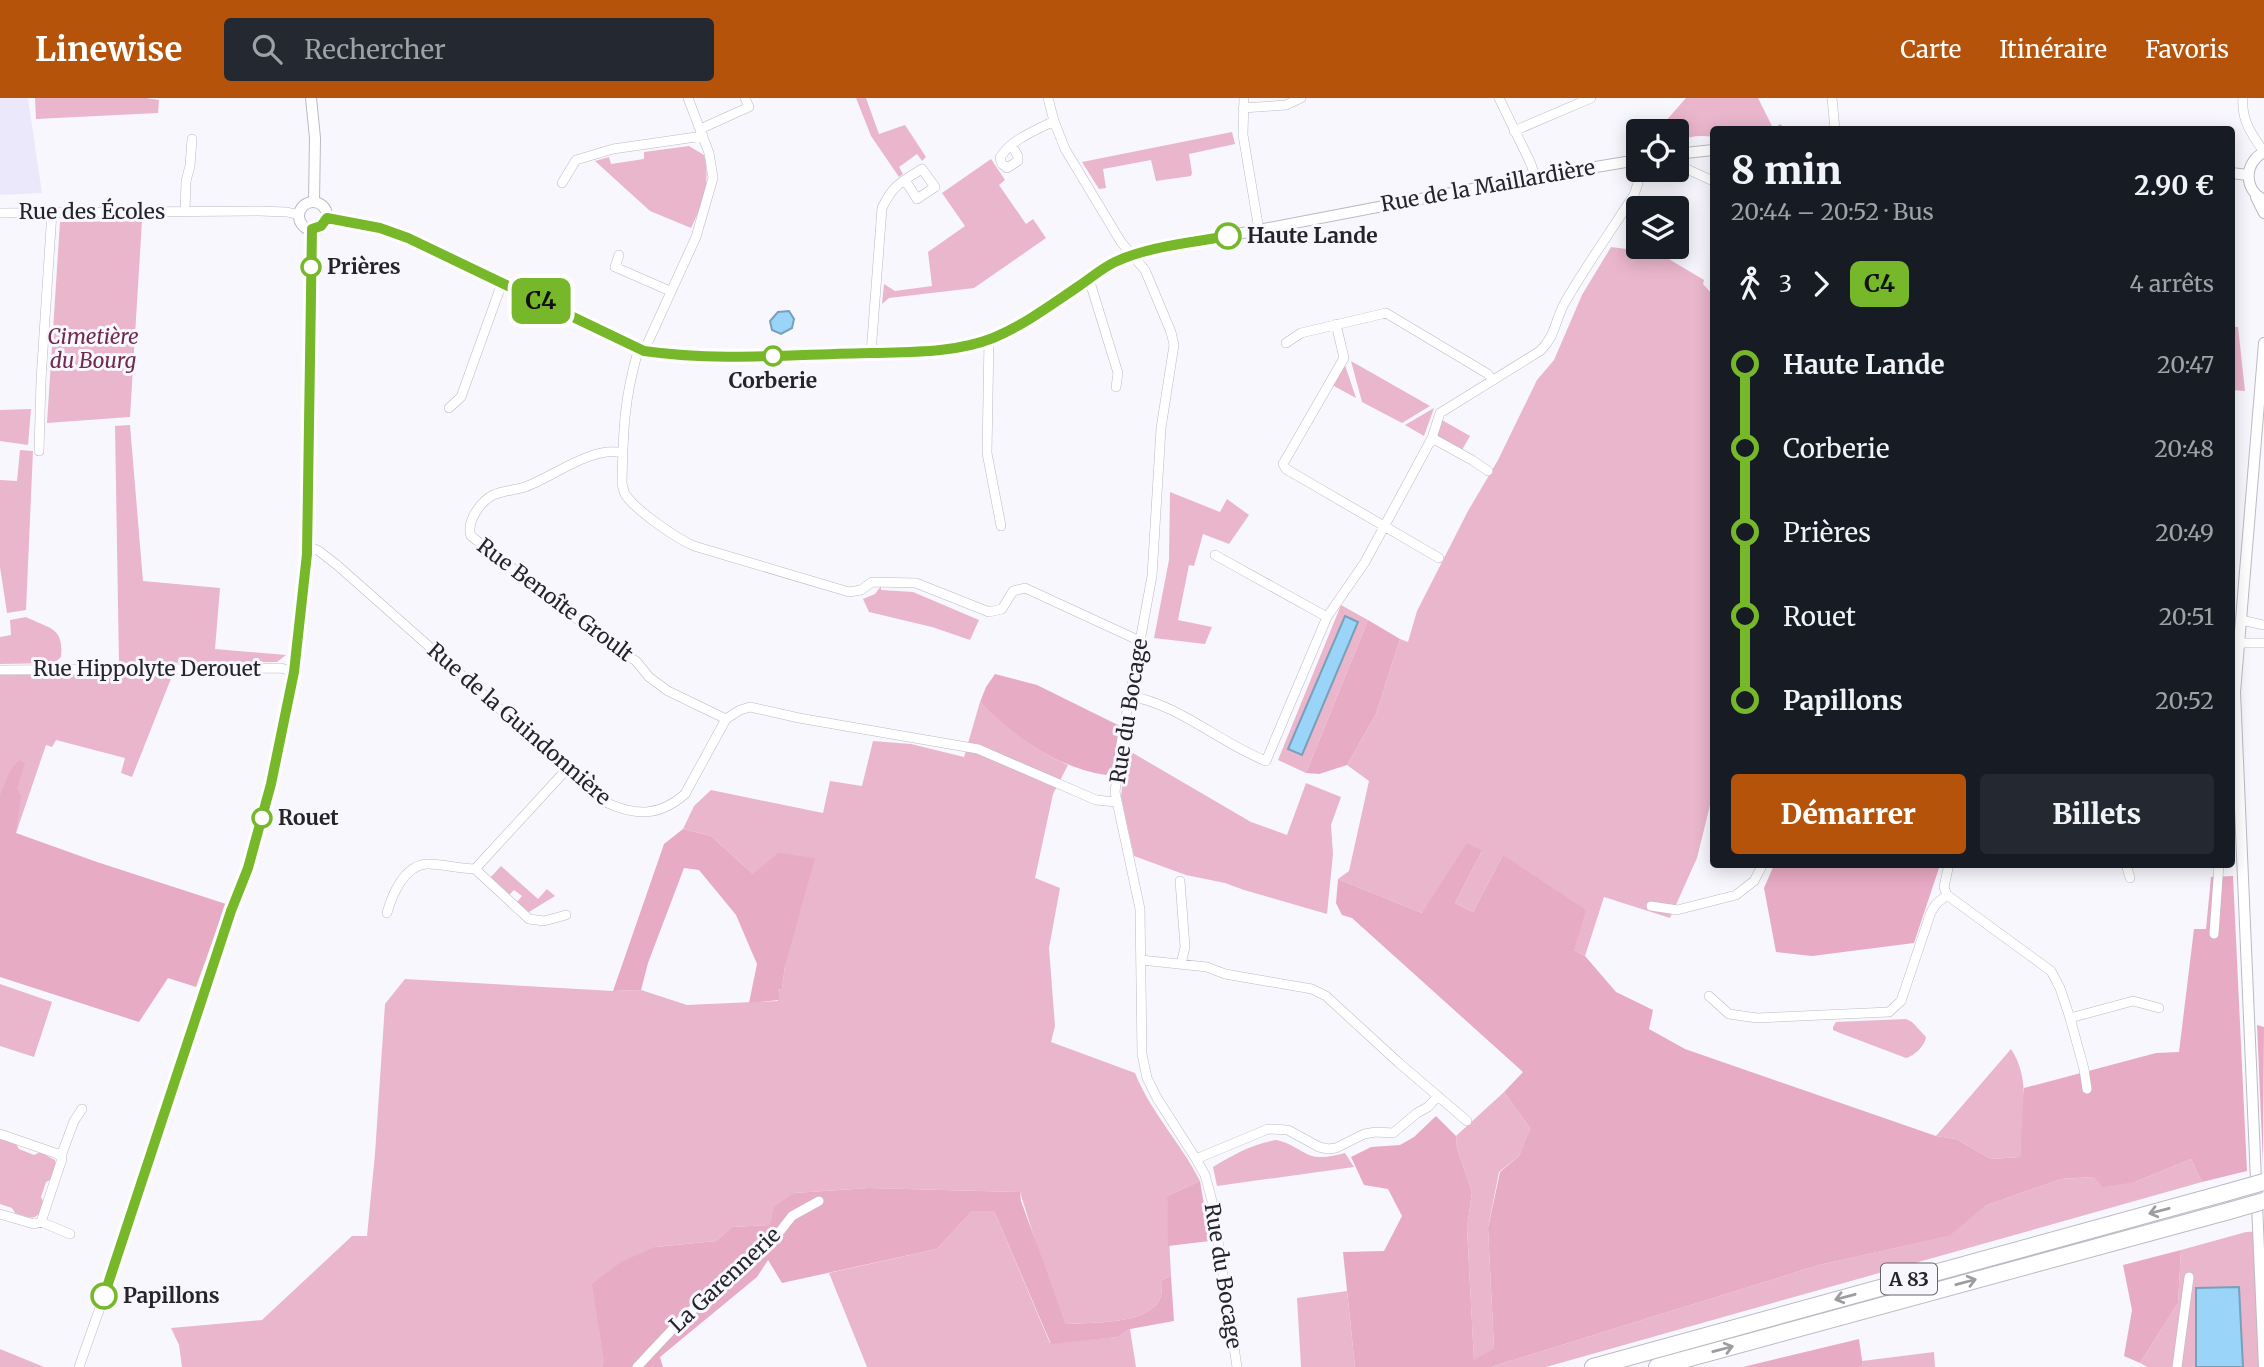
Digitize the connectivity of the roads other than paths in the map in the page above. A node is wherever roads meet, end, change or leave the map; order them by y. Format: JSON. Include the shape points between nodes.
{"nodes":[{"id":1,"x":311,"y":98,"type":"edge"},
{"id":2,"x":688,"y":98,"type":"edge"},
{"id":3,"x":745,"y":98,"type":"edge"},
{"id":4,"x":1048,"y":98,"type":"edge"},
{"id":5,"x":1301,"y":98,"type":"edge"},
{"id":6,"x":1499,"y":98,"type":"edge"},
{"id":7,"x":1591,"y":98,"type":"edge"},
{"id":8,"x":1832,"y":98,"type":"edge"},
{"id":9,"x":2244,"y":98,"type":"edge"},
{"id":10,"x":1243,"y":103,"type":"edge"},
{"id":11,"x":1054,"y":121,"type":"junction"},
{"id":12,"x":1835,"y":126,"type":"edge"},
{"id":13,"x":1514,"y":131,"type":"junction"},
{"id":14,"x":701,"y":133,"type":"junction"},
{"id":15,"x":192,"y":139,"type":"dead end"},
{"id":16,"x":1012,"y":146,"type":"dead end"},
{"id":17,"x":1710,"y":150,"type":"edge"},
{"id":18,"x":2264,"y":152,"type":"edge"},
{"id":19,"x":1689,"y":153,"type":"edge"},
{"id":20,"x":1626,"y":162,"type":"edge"},
{"id":21,"x":1689,"y":170,"type":"edge"},
{"id":22,"x":2235,"y":173,"type":"edge"},
{"id":23,"x":2248,"y":174,"type":"junction"},
{"id":24,"x":1535,"y":177,"type":"junction"},
{"id":25,"x":1710,"y":179,"type":"edge"},
{"id":26,"x":905,"y":180,"type":"dead end"},
{"id":27,"x":1638,"y":182,"type":"edge"},
{"id":28,"x":562,"y":183,"type":"dead end"},
{"id":29,"x":2253,"y":191,"type":"junction"},
{"id":30,"x":2264,"y":200,"type":"edge"},
{"id":31,"x":314,"y":202,"type":"junction"},
{"id":32,"x":185,"y":211,"type":"junction"},
{"id":33,"x":52,"y":212,"type":"junction"},
{"id":34,"x":0,"y":213,"type":"edge"},
{"id":35,"x":2264,"y":213,"type":"edge"},
{"id":36,"x":299,"y":215,"type":"junction"},
{"id":37,"x":327,"y":218,"type":"junction"},
{"id":38,"x":312,"y":229,"type":"junction"},
{"id":39,"x":1259,"y":230,"type":"junction"},
{"id":40,"x":1133,"y":254,"type":"junction"},
{"id":41,"x":619,"y":255,"type":"dead end"},
{"id":42,"x":1088,"y":279,"type":"junction"},
{"id":43,"x":502,"y":282,"type":"junction"},
{"id":44,"x":670,"y":290,"type":"junction"},
{"id":45,"x":1336,"y":324,"type":"junction"},
{"id":46,"x":989,"y":339,"type":"junction"},
{"id":47,"x":1286,"y":343,"type":"dead end"},
{"id":48,"x":2264,"y":343,"type":"edge"},
{"id":49,"x":641,"y":349,"type":"junction"},
{"id":50,"x":871,"y":353,"type":"junction"},
{"id":51,"x":1492,"y":380,"type":"junction"},
{"id":52,"x":1116,"y":387,"type":"dead end"},
{"id":53,"x":449,"y":408,"type":"dead end"},
{"id":54,"x":1432,"y":438,"type":"junction"},
{"id":55,"x":39,"y":451,"type":"dead end"},
{"id":56,"x":622,"y":453,"type":"junction"},
{"id":57,"x":1488,"y":471,"type":"dead end"},
{"id":58,"x":1385,"y":525,"type":"junction"},
{"id":59,"x":1001,"y":526,"type":"dead end"},
{"id":60,"x":308,"y":546,"type":"junction"},
{"id":61,"x":1215,"y":555,"type":"dead end"},
{"id":62,"x":1439,"y":558,"type":"dead end"},
{"id":63,"x":1327,"y":617,"type":"junction"},
{"id":64,"x":2241,"y":620,"type":"junction"},
{"id":65,"x":2263,"y":625,"type":"edge"},
{"id":66,"x":1140,"y":641,"type":"junction"},
{"id":67,"x":2238,"y":643,"type":"junction"},
{"id":68,"x":2262,"y":643,"type":"edge"},
{"id":69,"x":0,"y":670,"type":"edge"},
{"id":70,"x":294,"y":672,"type":"junction"},
{"id":71,"x":2235,"y":672,"type":"edge"},
{"id":72,"x":1130,"y":696,"type":"junction"},
{"id":73,"x":726,"y":719,"type":"junction"},
{"id":74,"x":567,"y":769,"type":"junction"},
{"id":75,"x":2235,"y":788,"type":"edge"},
{"id":76,"x":1116,"y":802,"type":"junction"},
{"id":77,"x":1761,"y":868,"type":"edge"},
{"id":78,"x":1947,"y":868,"type":"edge"},
{"id":79,"x":2127,"y":868,"type":"edge"},
{"id":80,"x":2219,"y":868,"type":"edge"},
{"id":81,"x":475,"y":869,"type":"junction"},
{"id":82,"x":2130,"y":878,"type":"dead end"},
{"id":83,"x":1181,"y":881,"type":"dead end"},
{"id":84,"x":1947,"y":895,"type":"junction"},
{"id":85,"x":1651,"y":906,"type":"dead end"},
{"id":86,"x":387,"y":913,"type":"dead end"},
{"id":87,"x":566,"y":915,"type":"dead end"},
{"id":88,"x":2214,"y":934,"type":"dead end"},
{"id":89,"x":1141,"y":960,"type":"junction"},
{"id":90,"x":1181,"y":964,"type":"junction"},
{"id":91,"x":1709,"y":996,"type":"dead end"},
{"id":92,"x":2159,"y":1008,"type":"dead end"},
{"id":93,"x":2070,"y":1018,"type":"junction"},
{"id":94,"x":2087,"y":1089,"type":"dead end"},
{"id":95,"x":1438,"y":1096,"type":"junction"},
{"id":96,"x":82,"y":1109,"type":"dead end"},
{"id":97,"x":1467,"y":1121,"type":"dead end"},
{"id":98,"x":0,"y":1134,"type":"edge"},
{"id":99,"x":61,"y":1156,"type":"junction"},
{"id":100,"x":1196,"y":1159,"type":"junction"},
{"id":101,"x":2264,"y":1182,"type":"edge"},
{"id":102,"x":819,"y":1201,"type":"dead end"},
{"id":103,"x":2264,"y":1201,"type":"edge"},
{"id":104,"x":0,"y":1214,"type":"edge"},
{"id":105,"x":41,"y":1223,"type":"junction"},
{"id":106,"x":70,"y":1234,"type":"dead end"},
{"id":107,"x":2189,"y":1277,"type":"dead end"},
{"id":108,"x":79,"y":1367,"type":"edge"},
{"id":109,"x":637,"y":1367,"type":"edge"},
{"id":110,"x":1237,"y":1367,"type":"edge"},
{"id":111,"x":1593,"y":1367,"type":"edge"},
{"id":112,"x":1657,"y":1367,"type":"edge"},
{"id":113,"x":2176,"y":1367,"type":"edge"},
{"id":114,"x":2264,"y":1367,"type":"edge"}],
"edges":[{"from":1,"to":31,"type":"street"},
{"from":2,"to":14,"type":"street"},
{"from":3,"to":14,"type":"street","via":[[749,107]]},
{"from":4,"to":11,"type":"street","name":"Rue du Bocage"},
{"from":5,"to":10,"type":"street","via":[[1286,105]]},
{"from":6,"to":13,"type":"street"},
{"from":7,"to":13,"type":"street"},
{"from":8,"to":12,"type":"street"},
{"from":9,"to":18,"type":"street","via":[[2248,128]]},
{"from":10,"to":39,"type":"street","via":[[1243,135]]},
{"from":11,"to":16,"type":"street"},
{"from":11,"to":40,"type":"street","name":"Rue du Bocage","via":[[1076,169]]},
{"from":13,"to":24,"type":"street"},
{"from":14,"to":28,"type":"street","via":[[576,160]]},
{"from":14,"to":44,"type":"street","via":[[713,178],[696,237]]},
{"from":15,"to":32,"type":"street","name":"Rue des Écoles"},
{"from":17,"to":19,"type":"street"},
{"from":18,"to":23,"type":"street","via":[[2252,161]]},
{"from":20,"to":24,"type":"street","name":"Rue de la Maillardière"},
{"from":21,"to":25,"type":"street"},
{"from":22,"to":23,"type":"street"},
{"from":23,"to":29,"type":"street"},
{"from":24,"to":39,"type":"street","name":"Rue de la Maillardière"},
{"from":26,"to":50,"type":"street","via":[[890,191],[881,208]]},
{"from":27,"to":51,"type":"street","via":[[1565,303],[1547,345]]},
{"from":29,"to":30,"type":"street"},
{"from":29,"to":35,"type":"street"},
{"from":31,"to":36,"type":"street","via":[[306,204]]},
{"from":31,"to":37,"type":"street","via":[[324,207]]},
{"from":32,"to":33,"type":"street","name":"Rue des Écoles"},
{"from":32,"to":36,"type":"street","name":"Rue des Écoles"},
{"from":33,"to":34,"type":"street","name":"Rue des Écoles"},
{"from":33,"to":55,"type":"street"},
{"from":36,"to":38,"type":"street","via":[[304,226]]},
{"from":37,"to":38,"type":"street"},
{"from":37,"to":43,"type":"street","name":"Rue de la Maillardière","via":[[408,238]]},
{"from":38,"to":60,"type":"street"},
{"from":39,"to":40,"type":"street","name":"Rue de la Maillardière"},
{"from":40,"to":42,"type":"street","name":"Rue de la Maillardière"},
{"from":40,"to":66,"type":"street","name":"Rue du Bocage","via":[[1145,270],[1174,345],[1161,428],[1152,576]]},
{"from":41,"to":44,"type":"street","via":[[615,267]]},
{"from":42,"to":46,"type":"street","name":"Rue de la Maillardière","via":[[1034,316]]},
{"from":42,"to":52,"type":"street","via":[[1118,373]]},
{"from":43,"to":49,"type":"street","name":"Rue de la Maillardière"},
{"from":43,"to":53,"type":"street","via":[[461,397]]},
{"from":44,"to":49,"type":"street"},
{"from":45,"to":47,"type":"street","via":[[1301,333]]},
{"from":45,"to":51,"type":"street","via":[[1386,313]]},
{"from":45,"to":58,"type":"street","via":[[1343,358],[1283,464]]},
{"from":46,"to":50,"type":"street","name":"Rue de la Maillardière","via":[[949,349]]},
{"from":46,"to":59,"type":"street","via":[[987,453]]},
{"from":48,"to":64,"type":"street"},
{"from":49,"to":50,"type":"street","name":"Rue de la Maillardière","via":[[687,356]]},
{"from":49,"to":56,"type":"street","via":[[628,382]]},
{"from":51,"to":54,"type":"street","via":[[1440,413]]},
{"from":54,"to":57,"type":"street"},
{"from":54,"to":58,"type":"street"},
{"from":56,"to":66,"type":"street","via":[[625,493],[675,537],[694,546],[849,592],[872,582],[916,583],[989,612],[1002,609],[1013,591],[1025,588]]},
{"from":56,"to":73,"type":"street","name":"Rue Benoîte Groult","via":[[603,451],[526,486],[491,496],[470,519],[471,536],[636,661],[668,691]]},
{"from":58,"to":62,"type":"street"},
{"from":58,"to":63,"type":"street"},
{"from":60,"to":70,"type":"street"},
{"from":60,"to":74,"type":"street","name":"Rue de la Guindonnière","via":[[337,565]]},
{"from":61,"to":63,"type":"street"},
{"from":63,"to":72,"type":"street","via":[[1266,761],[1181,715]]},
{"from":64,"to":65,"type":"street"},
{"from":64,"to":67,"type":"street"},
{"from":65,"to":68,"type":"street"},
{"from":66,"to":72,"type":"street","name":"Rue du Bocage"},
{"from":67,"to":68,"type":"street"},
{"from":67,"to":71,"type":"street"},
{"from":69,"to":70,"type":"street","name":"Rue Hippolyte Derouet","via":[[281,668]]},
{"from":70,"to":108,"type":"street","via":[[248,868]]},
{"from":72,"to":76,"type":"street","name":"Rue du Bocage"},
{"from":73,"to":74,"type":"street","name":"Rue de la Guindonnière","via":[[685,794],[662,810],[621,810]]},
{"from":73,"to":76,"type":"street","via":[[750,707],[978,749],[1096,800]]},
{"from":74,"to":81,"type":"street"},
{"from":75,"to":114,"type":"street"},
{"from":76,"to":89,"type":"street","name":"Rue du Bocage","via":[[1139,909]]},
{"from":77,"to":85,"type":"street","via":[[1754,881],[1736,895],[1677,910]]},
{"from":78,"to":84,"type":"street"},
{"from":79,"to":82,"type":"street"},
{"from":80,"to":88,"type":"street"},
{"from":81,"to":86,"type":"street","via":[[427,863],[414,867],[392,893]]},
{"from":81,"to":87,"type":"street","via":[[529,919]]},
{"from":83,"to":90,"type":"street","via":[[1185,947]]},
{"from":84,"to":91,"type":"street","via":[[1931,912],[1900,1000],[1889,1012],[1757,1018],[1729,1014]]},
{"from":84,"to":93,"type":"street","via":[[2051,971]]},
{"from":89,"to":90,"type":"street"},
{"from":89,"to":100,"type":"street","name":"Rue du Bocage","via":[[1142,1054],[1147,1078]]},
{"from":90,"to":95,"type":"street","via":[[1312,989]]},
{"from":92,"to":93,"type":"street","via":[[2133,1001]]},
{"from":93,"to":94,"type":"street"},
{"from":95,"to":97,"type":"street"},
{"from":95,"to":100,"type":"street","via":[[1393,1133],[1363,1134],[1328,1149],[1289,1130],[1268,1129]]},
{"from":96,"to":99,"type":"street"},
{"from":98,"to":99,"type":"street"},
{"from":99,"to":105,"type":"street"},
{"from":100,"to":110,"type":"street","name":"Rue du Bocage","via":[[1212,1201]]},
{"from":101,"to":111,"type":"highway","number":"A 83","one_way":true,"bridge":true},
{"from":102,"to":109,"type":"street","name":"La Garennerie","via":[[792,1216],[774,1240],[684,1317]]},
{"from":112,"to":103,"type":"highway","number":"A 83","one_way":true,"bridge":true},
{"from":104,"to":105,"type":"street"},
{"from":105,"to":106,"type":"street"},
{"from":107,"to":113,"type":"street"}]}
